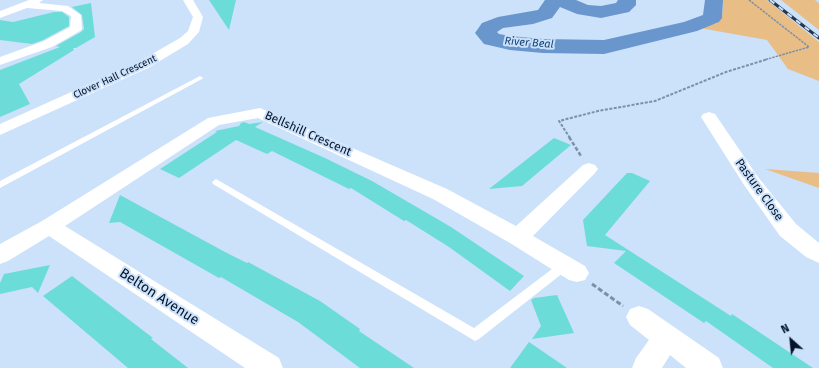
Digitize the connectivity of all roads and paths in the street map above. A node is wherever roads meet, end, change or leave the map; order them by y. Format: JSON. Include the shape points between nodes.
{"nodes":[{"id":1,"x":38,"y":0,"type":"edge"},
{"id":2,"x":188,"y":0,"type":"edge"},
{"id":3,"x":749,"y":0,"type":"edge"},
{"id":4,"x":26,"y":5,"type":"junction"},
{"id":5,"x":0,"y":15,"type":"edge"},
{"id":6,"x":0,"y":61,"type":"edge"},
{"id":7,"x":200,"y":78,"type":"dead end"},
{"id":8,"x":709,"y":117,"type":"dead end"},
{"id":9,"x":0,"y":130,"type":"edge"},
{"id":10,"x":589,"y":169,"type":"joint"},
{"id":11,"x":216,"y":182,"type":"dead end"},
{"id":12,"x":0,"y":185,"type":"edge"},
{"id":13,"x":49,"y":226,"type":"junction"},
{"id":14,"x":518,"y":237,"type":"junction"},
{"id":15,"x":819,"y":254,"type":"edge"},
{"id":16,"x":0,"y":256,"type":"edge"},
{"id":17,"x":570,"y":269,"type":"junction"},
{"id":18,"x":639,"y":317,"type":"joint"},
{"id":19,"x":667,"y":337,"type":"junction"},
{"id":20,"x":269,"y":368,"type":"edge"},
{"id":21,"x":646,"y":368,"type":"edge"},
{"id":22,"x":709,"y":368,"type":"edge"}],
"edges":[{"from":1,"to":4,"type":"street"},
{"from":2,"to":9,"type":"street","name":"Clover Hall Crescent","via":[[198,17],[193,32],[184,42],[145,64]]},
{"from":3,"to":10,"type":"path","via":[[809,47],[726,72],[655,101],[559,121]]},
{"from":4,"to":5,"type":"street"},
{"from":4,"to":6,"type":"street","via":[[64,8],[76,15],[76,29],[48,44]]},
{"from":7,"to":12,"type":"lane"},
{"from":8,"to":15,"type":"street","name":"Pasture Close","via":[[751,181],[788,230]]},
{"from":10,"to":14,"type":"street"},
{"from":11,"to":17,"type":"lane","via":[[475,335]]},
{"from":13,"to":14,"type":"street","name":"Bellshill Crescent","via":[[214,121],[260,112],[440,194]]},
{"from":13,"to":16,"type":"street","name":"Bellshill Crescent"},
{"from":13,"to":20,"type":"street","name":"Belton Avenue"},
{"from":14,"to":17,"type":"street","name":"Bellshill Crescent"},
{"from":17,"to":18,"type":"path"},
{"from":18,"to":19,"type":"street"},
{"from":19,"to":21,"type":"street"},
{"from":19,"to":22,"type":"street"}]}
